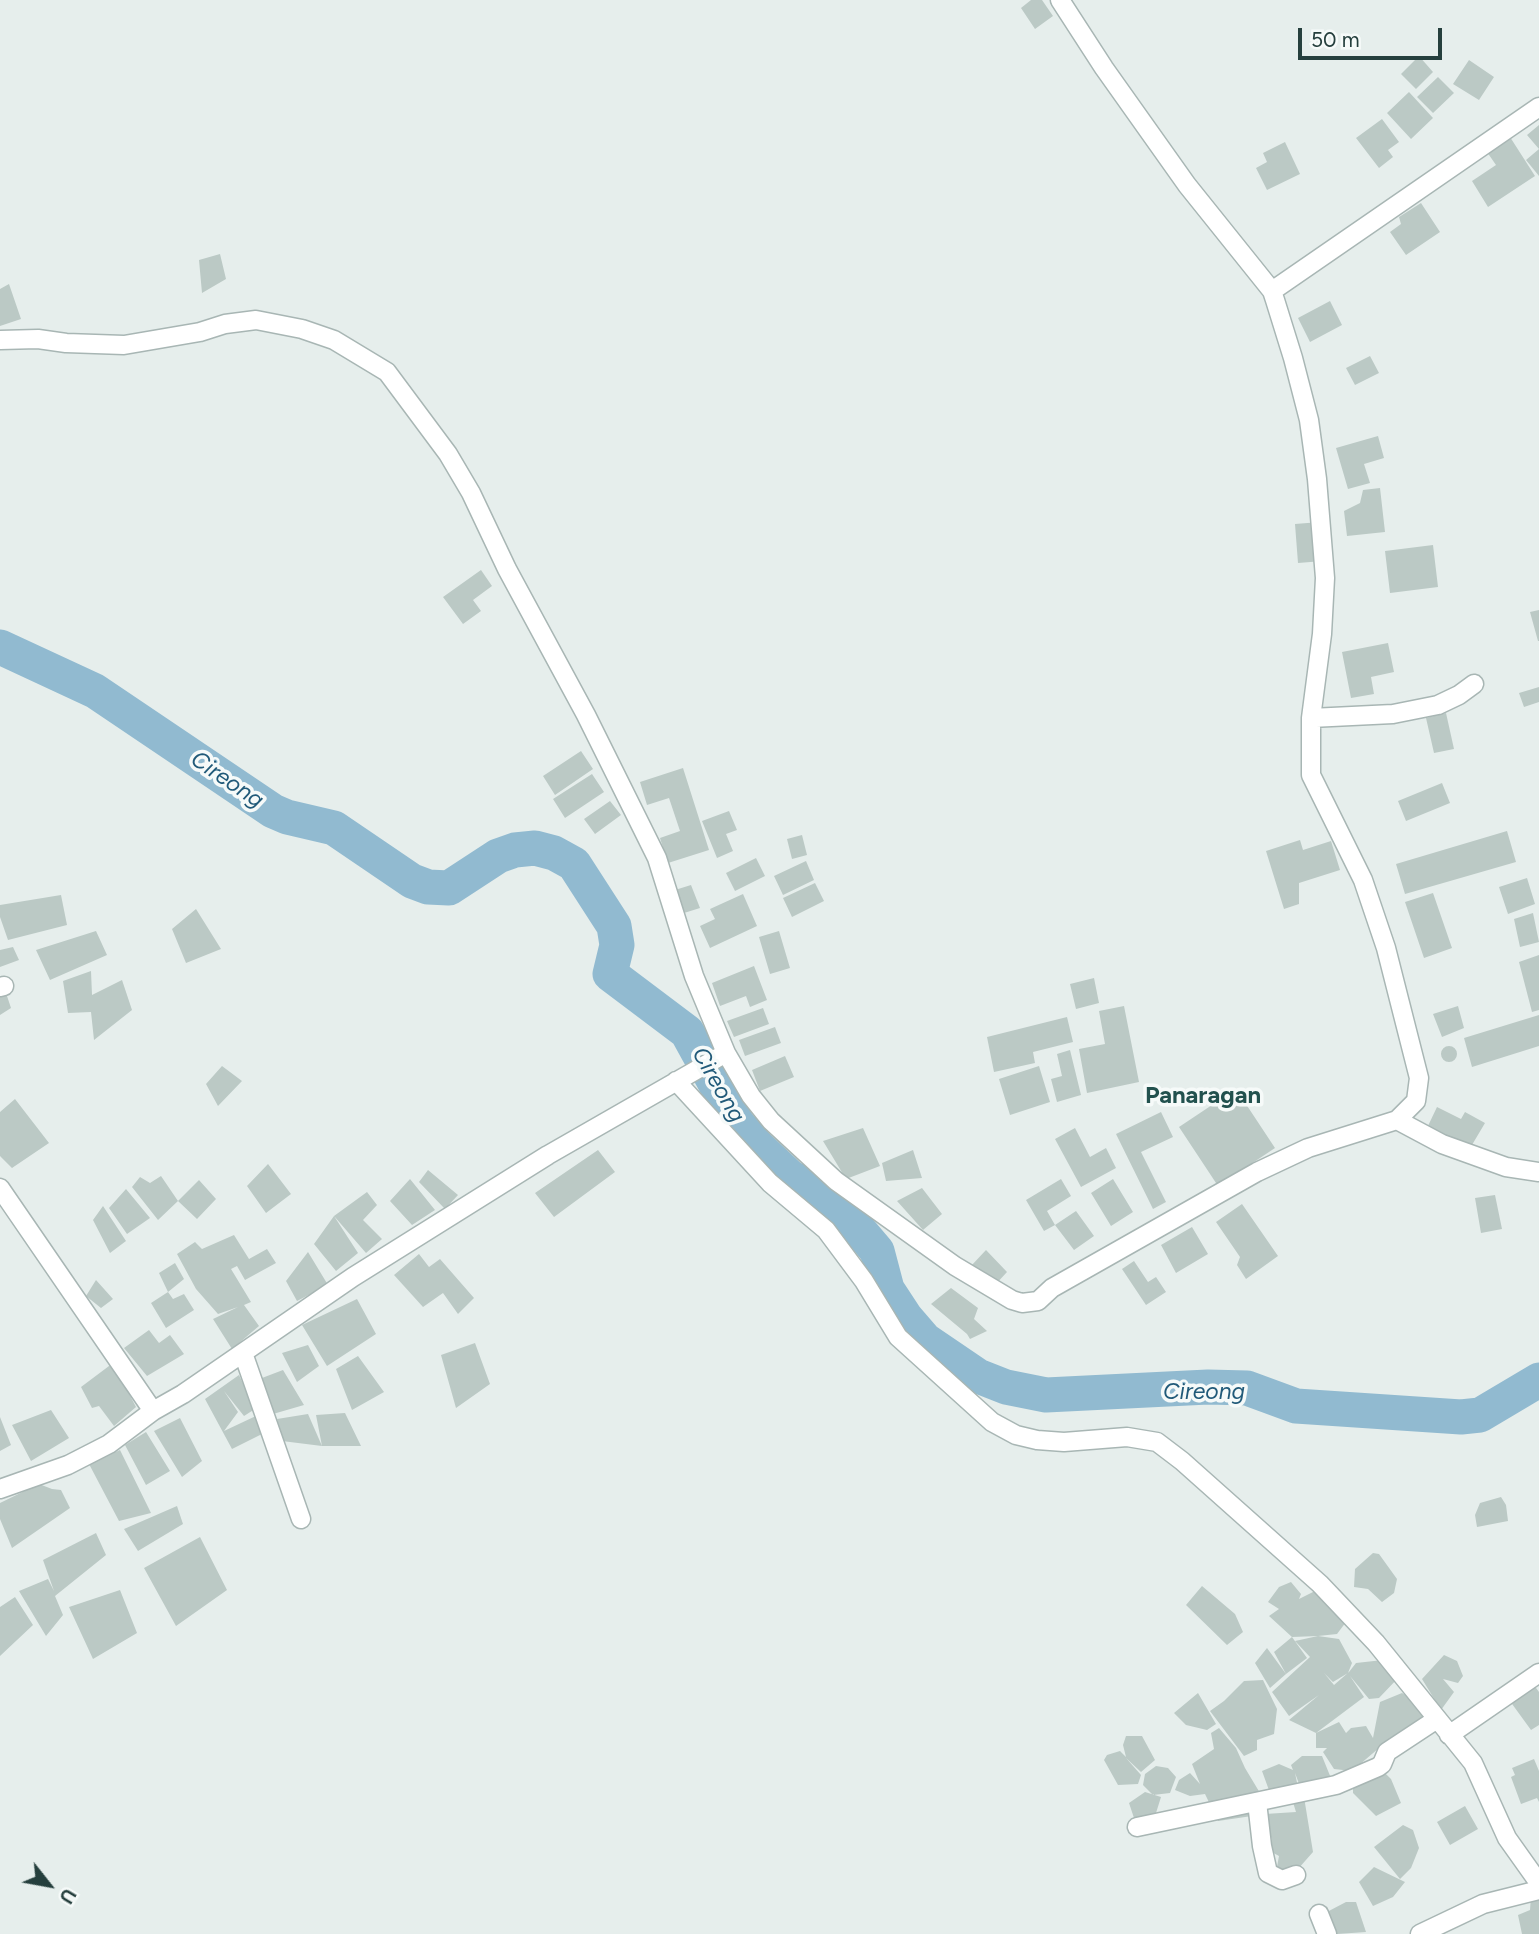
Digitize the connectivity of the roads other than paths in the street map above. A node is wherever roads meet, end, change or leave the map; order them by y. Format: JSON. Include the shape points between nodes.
{"nodes":[{"id":1,"x":1060,"y":0,"type":"edge"},
{"id":2,"x":1539,"y":107,"type":"edge"},
{"id":3,"x":1272,"y":292,"type":"junction"},
{"id":4,"x":0,"y":340,"type":"edge"},
{"id":5,"x":1474,"y":684,"type":"dead end"},
{"id":6,"x":1311,"y":718,"type":"junction"},
{"id":7,"x":718,"y":1056,"type":"junction"},
{"id":8,"x":680,"y":1079,"type":"junction"},
{"id":9,"x":1397,"y":1120,"type":"junction"},
{"id":10,"x":1539,"y":1172,"type":"edge"},
{"id":11,"x":0,"y":1188,"type":"edge"},
{"id":12,"x":243,"y":1353,"type":"junction"},
{"id":13,"x":153,"y":1411,"type":"junction"},
{"id":14,"x":0,"y":1489,"type":"edge"},
{"id":15,"x":300,"y":1519,"type":"dead end"},
{"id":16,"x":1539,"y":1673,"type":"edge"},
{"id":17,"x":1437,"y":1720,"type":"junction"},
{"id":18,"x":1449,"y":1735,"type":"junction"},
{"id":19,"x":1257,"y":1802,"type":"junction"},
{"id":20,"x":1137,"y":1827,"type":"dead end"},
{"id":21,"x":1296,"y":1875,"type":"dead end"},
{"id":22,"x":1539,"y":1883,"type":"edge"},
{"id":23,"x":1539,"y":1890,"type":"edge"},
{"id":24,"x":1319,"y":1914,"type":"dead end"},
{"id":25,"x":1327,"y":1934,"type":"edge"},
{"id":26,"x":1420,"y":1934,"type":"edge"}],
"edges":[{"from":1,"to":3,"type":"street","via":[[1187,185]]},
{"from":2,"to":3,"type":"street"},
{"from":3,"to":6,"type":"street","via":[[1308,420],[1317,479],[1325,578]]},
{"from":4,"to":7,"type":"street","via":[[124,345],[256,320],[334,340],[387,372],[465,484],[657,859]]},
{"from":5,"to":6,"type":"street","via":[[1438,705],[1404,712]]},
{"from":6,"to":9,"type":"street","via":[[1311,775],[1363,880],[1387,948],[1419,1078],[1416,1101]]},
{"from":7,"to":8,"type":"street"},
{"from":7,"to":9,"type":"street","via":[[771,1121],[836,1181],[955,1266],[1022,1303],[1038,1301],[1052,1288],[1257,1172],[1308,1148]]},
{"from":8,"to":12,"type":"street","via":[[417,1237]]},
{"from":8,"to":17,"type":"street","via":[[770,1183],[826,1230],[898,1337],[992,1422],[1037,1440],[1143,1438],[1168,1449],[1338,1601]]},
{"from":9,"to":10,"type":"street","via":[[1442,1144],[1506,1167]]},
{"from":11,"to":13,"type":"street"},
{"from":12,"to":13,"type":"street"},
{"from":12,"to":15,"type":"street"},
{"from":13,"to":14,"type":"street","via":[[109,1444],[68,1465]]},
{"from":16,"to":18,"type":"street"},
{"from":17,"to":18,"type":"street"},
{"from":17,"to":19,"type":"street","via":[[1387,1752],[1378,1767],[1336,1785]]},
{"from":18,"to":22,"type":"street","via":[[1473,1763],[1507,1838]]},
{"from":19,"to":20,"type":"street"},
{"from":19,"to":21,"type":"street","via":[[1268,1873],[1282,1880]]},
{"from":23,"to":26,"type":"street","via":[[1483,1904]]},
{"from":24,"to":25,"type":"street"}]}
